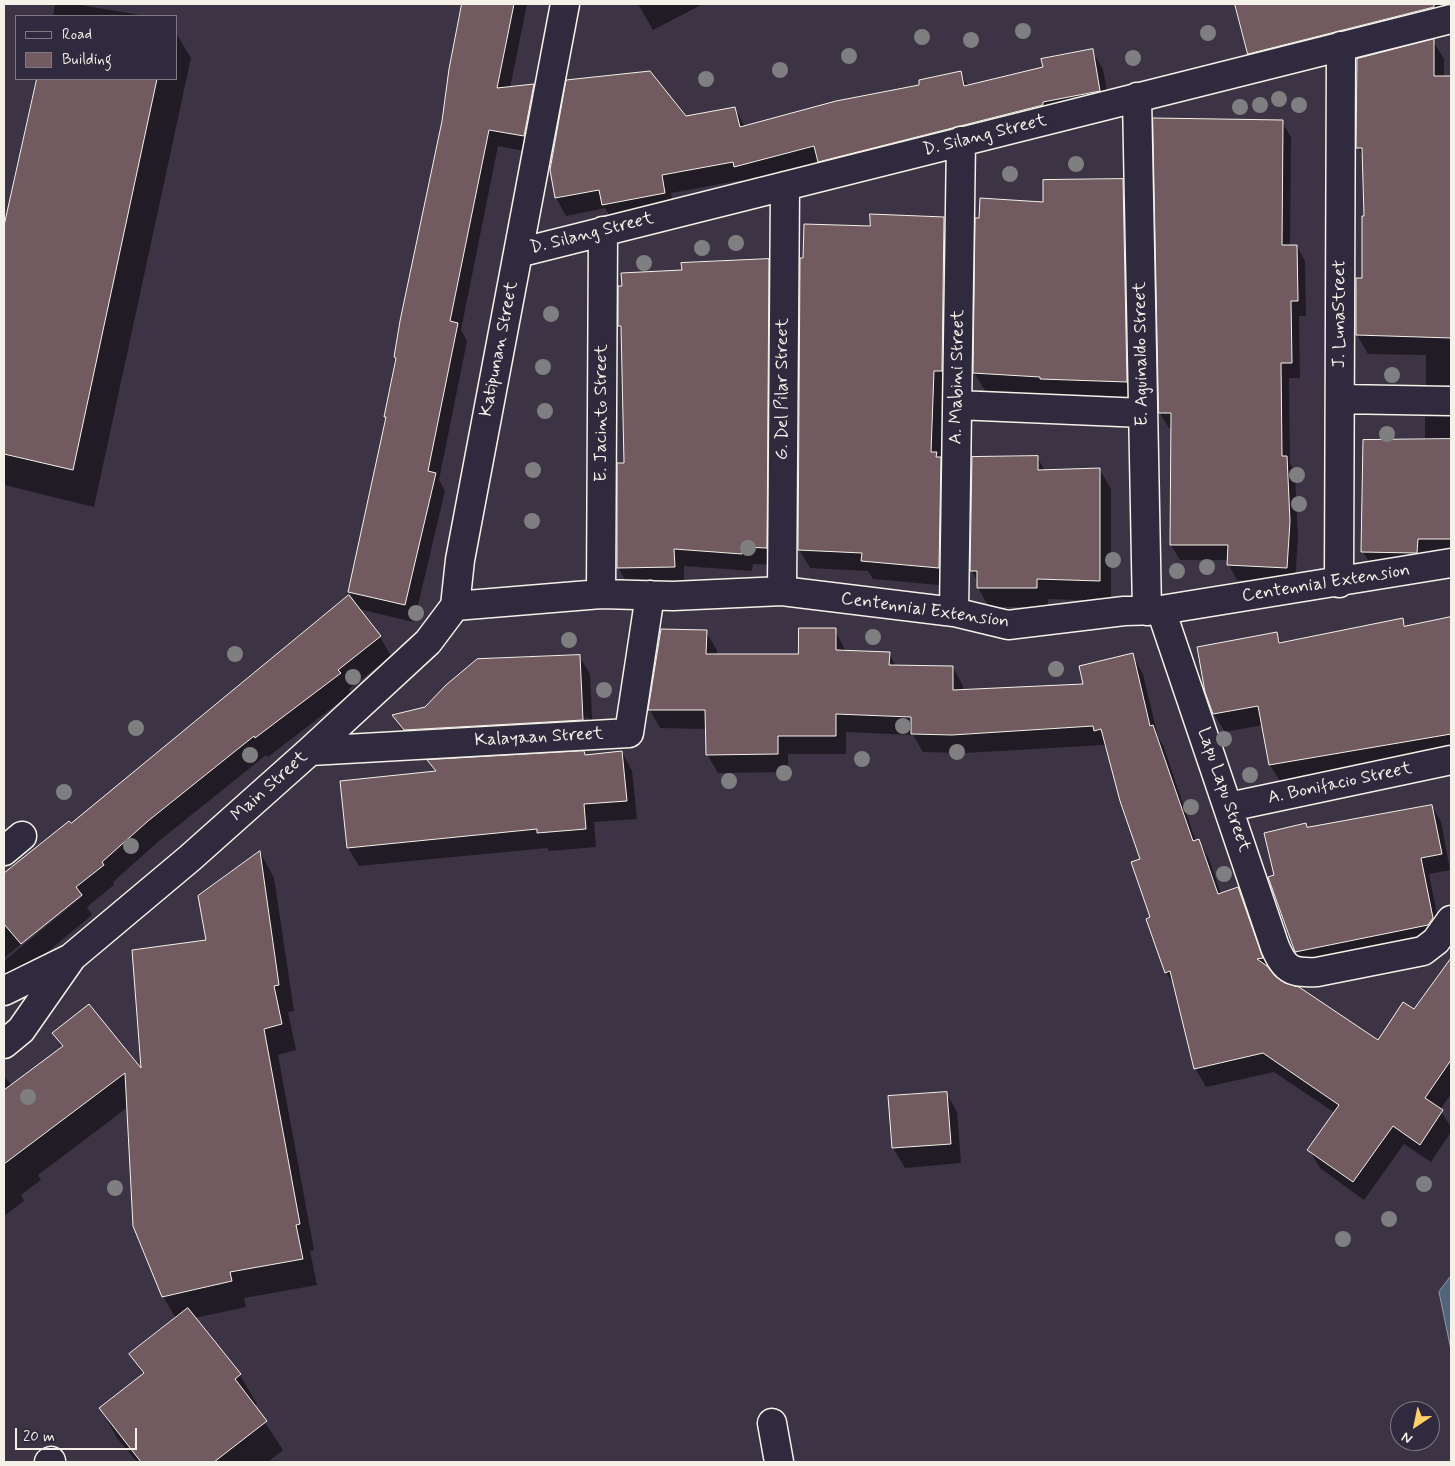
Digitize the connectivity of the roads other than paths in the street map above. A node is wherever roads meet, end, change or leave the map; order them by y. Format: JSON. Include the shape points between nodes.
{"nodes":[{"id":1,"x":565,"y":4,"type":"edge"},
{"id":2,"x":1451,"y":19,"type":"edge"},
{"id":3,"x":1341,"y":46,"type":"junction"},
{"id":4,"x":1137,"y":97,"type":"junction"},
{"id":5,"x":961,"y":141,"type":"junction"},
{"id":6,"x":784,"y":186,"type":"junction"},
{"id":7,"x":603,"y":231,"type":"junction"},
{"id":8,"x":518,"y":252,"type":"junction"},
{"id":9,"x":1340,"y":399,"type":"junction"},
{"id":10,"x":1451,"y":401,"type":"edge"},
{"id":11,"x":957,"y":405,"type":"junction"},
{"id":12,"x":1143,"y":413,"type":"junction"},
{"id":13,"x":1451,"y":563,"type":"edge"},
{"id":14,"x":1339,"y":583,"type":"junction"},
{"id":15,"x":782,"y":592,"type":"junction"},
{"id":16,"x":601,"y":594,"type":"junction"},
{"id":17,"x":650,"y":596,"type":"junction"},
{"id":18,"x":455,"y":606,"type":"junction"},
{"id":19,"x":1154,"y":611,"type":"junction"},
{"id":20,"x":954,"y":612,"type":"junction"},
{"id":21,"x":310,"y":751,"type":"junction"},
{"id":22,"x":1451,"y":760,"type":"edge"},
{"id":23,"x":1229,"y":807,"type":"junction"},
{"id":24,"x":1451,"y":920,"type":"edge"},
{"id":25,"x":72,"y":957,"type":"junction"},
{"id":26,"x":4,"y":990,"type":"edge"},
{"id":27,"x":4,"y":1044,"type":"edge"},
{"id":28,"x":772,"y":1423,"type":"dead end"},
{"id":29,"x":779,"y":1462,"type":"edge"}],
"edges":[{"from":1,"to":8,"type":"street","name":"Katipunan Street"},
{"from":2,"to":3,"type":"street","name":"D. Silang Street"},
{"from":3,"to":4,"type":"street","name":"D. Silang Street"},
{"from":3,"to":9,"type":"street","name":"J. LunaStreet"},
{"from":4,"to":5,"type":"street","name":"D. Silang Street"},
{"from":4,"to":12,"type":"street","name":"E. Aguinaldo Street"},
{"from":5,"to":6,"type":"street","name":"D. Silang Street"},
{"from":5,"to":11,"type":"street","name":"A. Mabini Street"},
{"from":6,"to":7,"type":"street","name":"D. Silang Street"},
{"from":6,"to":15,"type":"street","name":"G. Del Pilar Street"},
{"from":7,"to":8,"type":"street","name":"D. Silang Street"},
{"from":7,"to":16,"type":"street","name":"E. Jacinto Street"},
{"from":8,"to":18,"type":"street","name":"Katipunan Street","via":[[460,560]]},
{"from":9,"to":10,"type":"street"},
{"from":9,"to":14,"type":"street","name":"J. LunaStreet"},
{"from":11,"to":12,"type":"street"},
{"from":11,"to":20,"type":"street","name":"A. Mabini Street"},
{"from":12,"to":19,"type":"street","name":"E. Aguinaldo Street"},
{"from":13,"to":14,"type":"street","name":"Centennial Extension"},
{"from":14,"to":19,"type":"street","name":"Centennial Extension"},
{"from":15,"to":17,"type":"street","name":"Centennial Extension"},
{"from":15,"to":20,"type":"street","name":"Centennial Extension"},
{"from":16,"to":17,"type":"street","name":"Centennial Extension"},
{"from":16,"to":18,"type":"street","name":"Centennial Extension"},
{"from":17,"to":21,"type":"street","name":"Kalayaan Street","via":[[629,733]]},
{"from":18,"to":21,"type":"street","name":"Main Street","via":[[428,642]]},
{"from":19,"to":20,"type":"street","name":"Centennial Extension","via":[[1124,611],[1008,626]]},
{"from":19,"to":23,"type":"street","name":"Lapu Lapu Street"},
{"from":21,"to":25,"type":"street","name":"Main Street"},
{"from":22,"to":23,"type":"street","name":"A. Bonifacio Street"},
{"from":23,"to":24,"type":"street","name":"Lapu Lapu Street","via":[[1275,947],[1288,969],[1302,973],[1317,972],[1423,951],[1436,941]]},
{"from":25,"to":26,"type":"street","name":"Main Street"},
{"from":25,"to":27,"type":"street","name":"Main Street","via":[[20,1030]]},
{"from":28,"to":29,"type":"street"}]}
